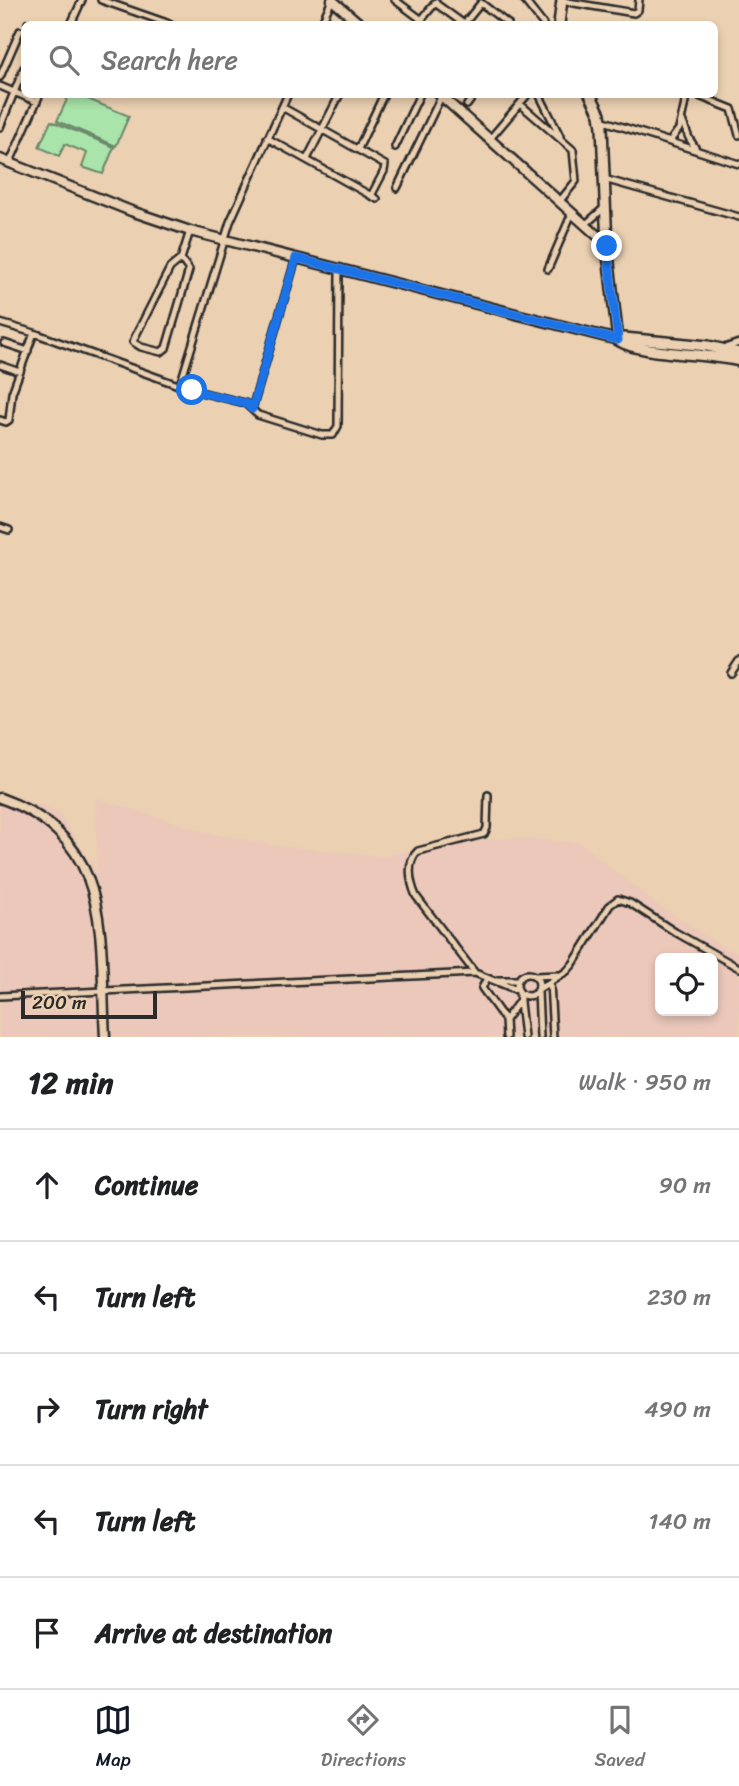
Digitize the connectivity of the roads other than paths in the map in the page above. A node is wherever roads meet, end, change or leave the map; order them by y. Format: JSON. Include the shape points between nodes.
{"nodes":[{"id":1,"x":82,"y":0,"type":"edge"},
{"id":2,"x":101,"y":0,"type":"edge"},
{"id":3,"x":332,"y":0,"type":"edge"},
{"id":4,"x":395,"y":0,"type":"edge"},
{"id":5,"x":524,"y":0,"type":"edge"},
{"id":6,"x":562,"y":0,"type":"edge"},
{"id":7,"x":639,"y":0,"type":"edge"},
{"id":8,"x":436,"y":1,"type":"edge"},
{"id":9,"x":73,"y":21,"type":"edge"},
{"id":10,"x":161,"y":21,"type":"edge"},
{"id":11,"x":322,"y":21,"type":"edge"},
{"id":12,"x":356,"y":21,"type":"edge"},
{"id":13,"x":419,"y":21,"type":"edge"},
{"id":14,"x":421,"y":21,"type":"edge"},
{"id":15,"x":460,"y":21,"type":"edge"},
{"id":16,"x":467,"y":21,"type":"edge"},
{"id":17,"x":504,"y":21,"type":"edge"},
{"id":18,"x":541,"y":21,"type":"edge"},
{"id":19,"x":559,"y":21,"type":"edge"},
{"id":20,"x":20,"y":31,"type":"dead end"},
{"id":21,"x":21,"y":76,"type":"edge"},
{"id":22,"x":0,"y":77,"type":"edge"},
{"id":23,"x":0,"y":86,"type":"edge"},
{"id":24,"x":15,"y":92,"type":"junction"},
{"id":25,"x":21,"y":95,"type":"edge"},
{"id":26,"x":28,"y":98,"type":"edge"},
{"id":27,"x":38,"y":98,"type":"edge"},
{"id":28,"x":286,"y":98,"type":"edge"},
{"id":29,"x":339,"y":98,"type":"edge"},
{"id":30,"x":382,"y":98,"type":"edge"},
{"id":31,"x":418,"y":98,"type":"edge"},
{"id":32,"x":439,"y":98,"type":"edge"},
{"id":33,"x":442,"y":98,"type":"edge"},
{"id":34,"x":472,"y":98,"type":"edge"},
{"id":35,"x":525,"y":98,"type":"edge"},
{"id":36,"x":541,"y":98,"type":"edge"},
{"id":37,"x":592,"y":98,"type":"edge"},
{"id":38,"x":686,"y":98,"type":"edge"},
{"id":39,"x":704,"y":98,"type":"edge"},
{"id":40,"x":37,"y":102,"type":"junction"},
{"id":41,"x":520,"y":104,"type":"junction"},
{"id":42,"x":467,"y":105,"type":"dead end"},
{"id":43,"x":282,"y":107,"type":"junction"},
{"id":44,"x":601,"y":120,"type":"junction"},
{"id":45,"x":682,"y":120,"type":"junction"},
{"id":46,"x":0,"y":127,"type":"edge"},
{"id":47,"x":322,"y":129,"type":"junction"},
{"id":48,"x":739,"y":135,"type":"edge"},
{"id":49,"x":268,"y":138,"type":"junction"},
{"id":50,"x":561,"y":139,"type":"junction"},
{"id":51,"x":489,"y":140,"type":"junction"},
{"id":52,"x":670,"y":141,"type":"junction"},
{"id":53,"x":395,"y":147,"type":"dead end"},
{"id":54,"x":358,"y":149,"type":"junction"},
{"id":55,"x":698,"y":151,"type":"junction"},
{"id":56,"x":0,"y":159,"type":"edge"},
{"id":57,"x":307,"y":159,"type":"junction"},
{"id":58,"x":10,"y":163,"type":"junction"},
{"id":59,"x":739,"y":164,"type":"edge"},
{"id":60,"x":604,"y":179,"type":"junction"},
{"id":61,"x":397,"y":188,"type":"dead end"},
{"id":62,"x":559,"y":202,"type":"junction"},
{"id":63,"x":605,"y":207,"type":"junction"},
{"id":64,"x":572,"y":213,"type":"junction"},
{"id":65,"x":739,"y":217,"type":"edge"},
{"id":66,"x":586,"y":225,"type":"junction"},
{"id":67,"x":190,"y":231,"type":"junction"},
{"id":68,"x":224,"y":240,"type":"junction"},
{"id":69,"x":607,"y":246,"type":"junction"},
{"id":70,"x":296,"y":258,"type":"junction"},
{"id":71,"x":181,"y":259,"type":"junction"},
{"id":72,"x":340,"y":269,"type":"junction"},
{"id":73,"x":548,"y":269,"type":"dead end"},
{"id":74,"x":0,"y":323,"type":"edge"},
{"id":75,"x":34,"y":333,"type":"junction"},
{"id":76,"x":618,"y":340,"type":"junction"},
{"id":77,"x":4,"y":343,"type":"dead end"},
{"id":78,"x":739,"y":343,"type":"edge"},
{"id":79,"x":722,"y":349,"type":"junction"},
{"id":80,"x":28,"y":351,"type":"junction"},
{"id":81,"x":739,"y":354,"type":"edge"},
{"id":82,"x":739,"y":362,"type":"edge"},
{"id":83,"x":0,"y":365,"type":"edge"},
{"id":84,"x":20,"y":372,"type":"junction"},
{"id":85,"x":180,"y":385,"type":"junction"},
{"id":86,"x":252,"y":409,"type":"junction"},
{"id":87,"x":0,"y":420,"type":"edge"},
{"id":88,"x":0,"y":527,"type":"edge"},
{"id":89,"x":9,"y":530,"type":"dead end"},
{"id":90,"x":739,"y":661,"type":"edge"},
{"id":91,"x":731,"y":673,"type":"dead end"},
{"id":92,"x":488,"y":794,"type":"dead end"},
{"id":93,"x":0,"y":798,"type":"edge"},
{"id":94,"x":739,"y":968,"type":"edge"},
{"id":95,"x":475,"y":973,"type":"junction"},
{"id":96,"x":561,"y":975,"type":"junction"},
{"id":97,"x":535,"y":976,"type":"junction"},
{"id":98,"x":487,"y":978,"type":"junction"},
{"id":99,"x":495,"y":980,"type":"junction"},
{"id":100,"x":518,"y":980,"type":"junction"},
{"id":101,"x":550,"y":982,"type":"junction"},
{"id":102,"x":538,"y":990,"type":"junction"},
{"id":103,"x":102,"y":992,"type":"junction"},
{"id":104,"x":519,"y":994,"type":"junction"},
{"id":105,"x":0,"y":996,"type":"edge"},
{"id":106,"x":505,"y":1020,"type":"junction"},
{"id":107,"x":105,"y":1037,"type":"edge"},
{"id":108,"x":506,"y":1037,"type":"edge"},
{"id":109,"x":524,"y":1037,"type":"edge"},
{"id":110,"x":540,"y":1037,"type":"edge"},
{"id":111,"x":553,"y":1037,"type":"edge"}],
"edges":[{"from":1,"to":9,"type":"street"},
{"from":2,"to":10,"type":"street"},
{"from":3,"to":11,"type":"street"},
{"from":3,"to":12,"type":"street"},
{"from":4,"to":13,"type":"street"},
{"from":5,"to":18,"type":"street"},
{"from":6,"to":7,"type":"street","via":[[634,13]]},
{"from":6,"to":19,"type":"main road"},
{"from":8,"to":14,"type":"street"},
{"from":8,"to":15,"type":"street"},
{"from":16,"to":17,"type":"street","via":[[481,4]]},
{"from":20,"to":22,"type":"street"},
{"from":21,"to":24,"type":"street"},
{"from":23,"to":24,"type":"street"},
{"from":24,"to":25,"type":"street"},
{"from":24,"to":46,"type":"street"},
{"from":26,"to":40,"type":"street"},
{"from":27,"to":40,"type":"street"},
{"from":28,"to":43,"type":"street"},
{"from":29,"to":47,"type":"street"},
{"from":30,"to":54,"type":"street"},
{"from":31,"to":53,"type":"street"},
{"from":32,"to":61,"type":"street"},
{"from":33,"to":51,"type":"street"},
{"from":34,"to":42,"type":"street"},
{"from":35,"to":41,"type":"street"},
{"from":36,"to":50,"type":"street"},
{"from":37,"to":44,"type":"main road"},
{"from":38,"to":45,"type":"street"},
{"from":39,"to":48,"type":"street","via":[[732,109]]},
{"from":40,"to":58,"type":"street"},
{"from":41,"to":50,"type":"street"},
{"from":41,"to":51,"type":"street"},
{"from":43,"to":47,"type":"street"},
{"from":43,"to":49,"type":"street"},
{"from":44,"to":52,"type":"street"},
{"from":44,"to":60,"type":"main road"},
{"from":45,"to":52,"type":"street"},
{"from":45,"to":55,"type":"street"},
{"from":47,"to":54,"type":"street"},
{"from":47,"to":57,"type":"street"},
{"from":49,"to":57,"type":"street"},
{"from":49,"to":68,"type":"street"},
{"from":50,"to":62,"type":"street","via":[[573,150],[576,179]]},
{"from":51,"to":62,"type":"street"},
{"from":52,"to":55,"type":"street"},
{"from":54,"to":57,"type":"street","via":[[386,166],[374,197]]},
{"from":55,"to":59,"type":"street"},
{"from":56,"to":58,"type":"street"},
{"from":58,"to":67,"type":"street"},
{"from":60,"to":63,"type":"main road"},
{"from":60,"to":65,"type":"street"},
{"from":62,"to":64,"type":"street"},
{"from":63,"to":66,"type":"street"},
{"from":63,"to":69,"type":"main road"},
{"from":64,"to":66,"type":"street"},
{"from":64,"to":73,"type":"street"},
{"from":66,"to":69,"type":"street"},
{"from":67,"to":68,"type":"street"},
{"from":67,"to":71,"type":"street"},
{"from":68,"to":70,"type":"street"},
{"from":68,"to":85,"type":"street"},
{"from":69,"to":76,"type":"main road"},
{"from":70,"to":72,"type":"street"},
{"from":70,"to":86,"type":"street"},
{"from":71,"to":71,"type":"street","via":[[170,268],[135,337],[137,346],[161,352],[166,348],[189,270]]},
{"from":72,"to":76,"type":"street"},
{"from":72,"to":86,"type":"street","via":[[337,431],[328,436],[258,415]]},
{"from":74,"to":75,"type":"street"},
{"from":75,"to":80,"type":"street"},
{"from":75,"to":85,"type":"street"},
{"from":76,"to":79,"type":"main road"},
{"from":76,"to":82,"type":"main road","via":[[642,349]]},
{"from":77,"to":80,"type":"street"},
{"from":78,"to":79,"type":"street"},
{"from":79,"to":81,"type":"main road"},
{"from":80,"to":84,"type":"street"},
{"from":83,"to":84,"type":"street"},
{"from":84,"to":87,"type":"street","via":[[9,420]]},
{"from":85,"to":86,"type":"street"},
{"from":88,"to":89,"type":"street"},
{"from":90,"to":91,"type":"street"},
{"from":92,"to":95,"type":"street","via":[[484,834],[418,851],[411,862],[416,896]]},
{"from":93,"to":103,"type":"street","via":[[51,824],[82,863],[98,914]]},
{"from":94,"to":96,"type":"street","via":[[618,899]]},
{"from":95,"to":98,"type":"street"},
{"from":95,"to":103,"type":"street"},
{"from":96,"to":97,"type":"street"},
{"from":96,"to":101,"type":"street"},
{"from":97,"to":100,"type":"street","via":[[524,974]]},
{"from":97,"to":102,"type":"street"},
{"from":98,"to":99,"type":"street"},
{"from":98,"to":106,"type":"street","via":[[482,989]]},
{"from":99,"to":100,"type":"street"},
{"from":99,"to":104,"type":"street"},
{"from":100,"to":104,"type":"street"},
{"from":101,"to":102,"type":"street"},
{"from":101,"to":111,"type":"street"},
{"from":102,"to":104,"type":"street","via":[[528,997]]},
{"from":102,"to":110,"type":"street"},
{"from":103,"to":105,"type":"street"},
{"from":103,"to":107,"type":"street"},
{"from":104,"to":106,"type":"street"},
{"from":104,"to":109,"type":"street"},
{"from":106,"to":108,"type":"street"}]}
